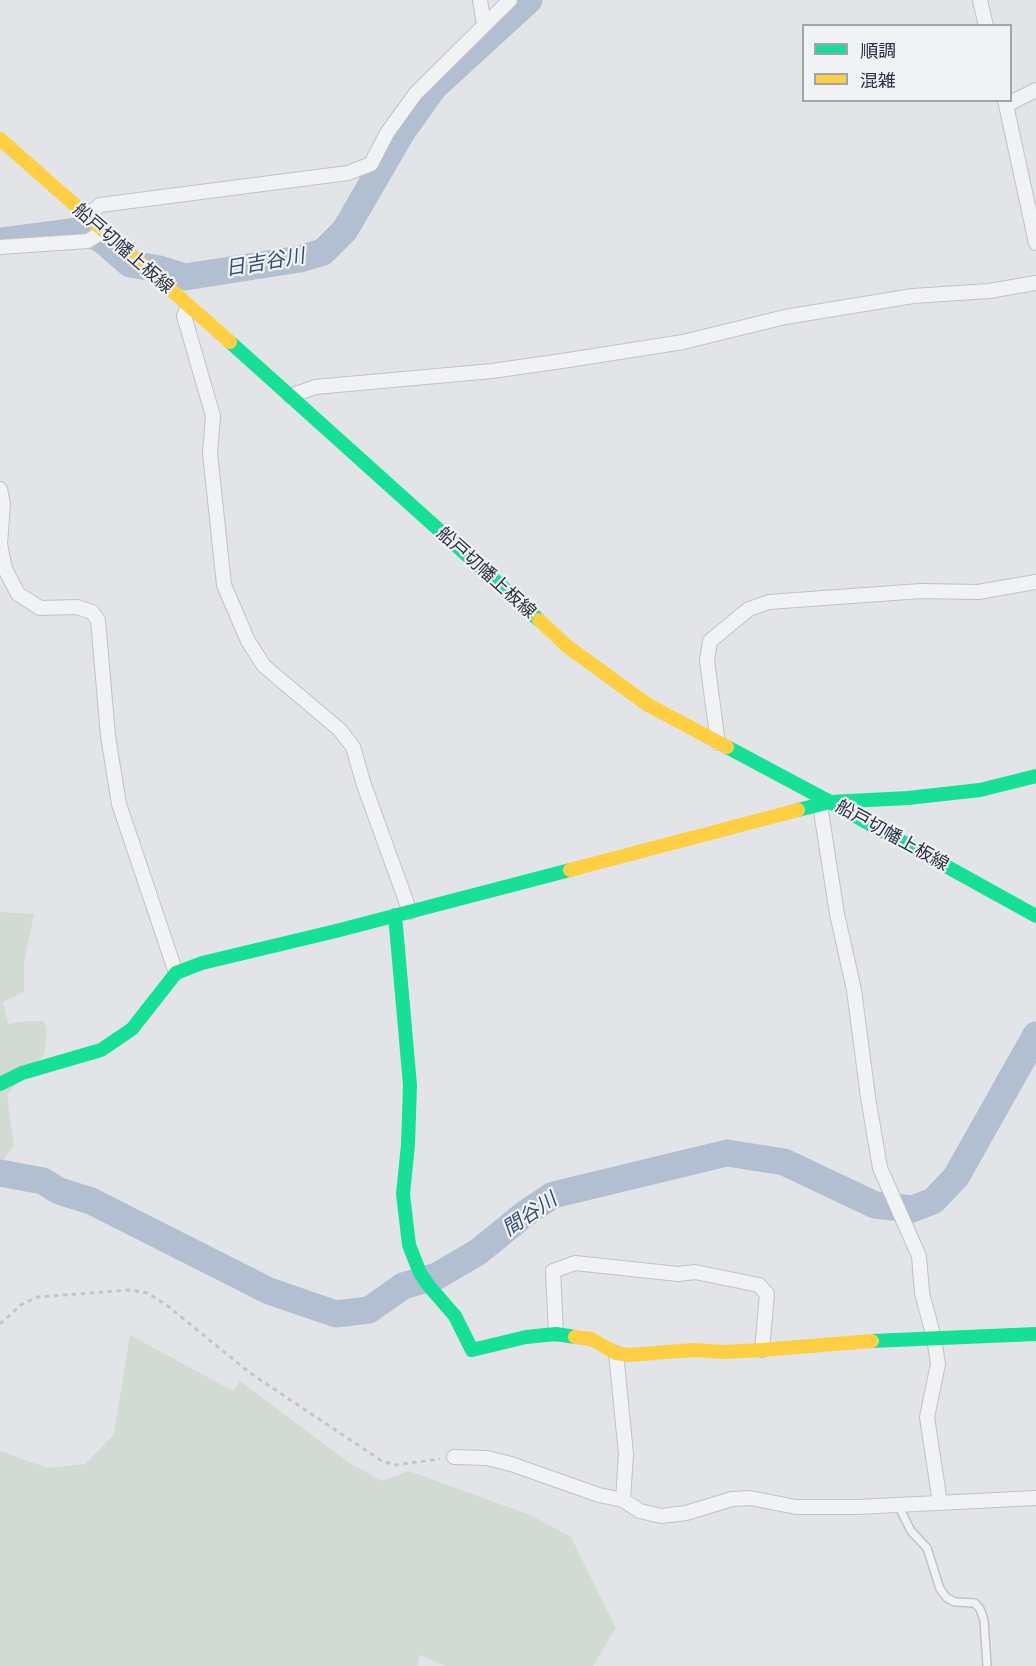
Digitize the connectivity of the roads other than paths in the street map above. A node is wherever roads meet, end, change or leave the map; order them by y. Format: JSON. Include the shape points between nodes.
{"nodes":[{"id":1,"x":480,"y":0,"type":"edge"},
{"id":2,"x":510,"y":0,"type":"edge"},
{"id":3,"x":980,"y":0,"type":"edge"},
{"id":4,"x":484,"y":24,"type":"junction"},
{"id":5,"x":986,"y":24,"type":"edge"},
{"id":6,"x":1036,"y":90,"type":"edge"},
{"id":7,"x":1012,"y":100,"type":"edge"},
{"id":8,"x":1006,"y":103,"type":"edge"},
{"id":9,"x":0,"y":140,"type":"edge"},
{"id":10,"x":86,"y":216,"type":"junction"},
{"id":11,"x":98,"y":234,"type":"junction"},
{"id":12,"x":1036,"y":243,"type":"edge"},
{"id":13,"x":0,"y":247,"type":"edge"},
{"id":14,"x":1036,"y":283,"type":"edge"},
{"id":15,"x":188,"y":306,"type":"junction"},
{"id":16,"x":290,"y":396,"type":"junction"},
{"id":17,"x":0,"y":489,"type":"edge"},
{"id":18,"x":1036,"y":582,"type":"edge"},
{"id":19,"x":718,"y":743,"type":"junction"},
{"id":20,"x":1036,"y":776,"type":"edge"},
{"id":21,"x":825,"y":803,"type":"junction"},
{"id":22,"x":410,"y":912,"type":"junction"},
{"id":23,"x":395,"y":915,"type":"junction"},
{"id":24,"x":1036,"y":916,"type":"edge"},
{"id":25,"x":176,"y":973,"type":"junction"},
{"id":26,"x":0,"y":1084,"type":"edge"},
{"id":27,"x":556,"y":1334,"type":"junction"},
{"id":28,"x":1036,"y":1334,"type":"edge"},
{"id":29,"x":934,"y":1338,"type":"junction"},
{"id":30,"x":762,"y":1350,"type":"junction"},
{"id":31,"x":616,"y":1353,"type":"junction"},
{"id":32,"x":454,"y":1457,"type":"road end"},
{"id":33,"x":1036,"y":1498,"type":"edge"},
{"id":34,"x":622,"y":1500,"type":"junction"},
{"id":35,"x":940,"y":1503,"type":"junction"},
{"id":36,"x":898,"y":1505,"type":"junction"},
{"id":37,"x":987,"y":1666,"type":"edge"}],
"edges":[{"from":1,"to":4,"type":"street"},
{"from":2,"to":4,"type":"street"},
{"from":3,"to":5,"type":"street"},
{"from":4,"to":10,"type":"street","via":[[416,93],[371,164],[348,173],[100,205]]},
{"from":6,"to":7,"type":"street"},
{"from":8,"to":12,"type":"street"},
{"from":9,"to":10,"type":"street","name":"船戸切幡上板線"},
{"from":10,"to":11,"type":"street","name":"船戸切幡上板線"},
{"from":11,"to":13,"type":"street","via":[[88,241]]},
{"from":11,"to":15,"type":"street","name":"船戸切幡上板線"},
{"from":14,"to":16,"type":"street","via":[[990,291],[913,296],[785,317],[683,342],[562,361],[315,387]]},
{"from":15,"to":16,"type":"street","name":"船戸切幡上板線"},
{"from":15,"to":22,"type":"street","via":[[184,316],[213,416],[210,453],[224,585],[248,641],[264,666],[340,730],[353,747]]},
{"from":16,"to":19,"type":"street","name":"船戸切幡上板線","via":[[568,647],[648,705]]},
{"from":17,"to":25,"type":"street","via":[[0,544],[5,569],[18,594],[40,608],[77,608],[92,612],[98,620],[108,736],[119,804]]},
{"from":18,"to":19,"type":"street","via":[[978,592],[921,591],[770,602],[749,609],[710,641],[707,661]]},
{"from":19,"to":21,"type":"street","name":"船戸切幡上板線"},
{"from":20,"to":21,"type":"street","via":[[980,790]]},
{"from":21,"to":22,"type":"street"},
{"from":21,"to":24,"type":"street","name":"船戸切幡上板線"},
{"from":21,"to":29,"type":"street","via":[[837,914],[854,990],[879,1168],[920,1256],[922,1293]]},
{"from":22,"to":23,"type":"street"},
{"from":23,"to":25,"type":"street","via":[[202,963]]},
{"from":23,"to":27,"type":"street","via":[[410,1085],[403,1194],[409,1245],[420,1273],[455,1316],[472,1350]]},
{"from":25,"to":26,"type":"street","via":[[132,1029],[101,1050],[22,1073]]},
{"from":27,"to":30,"type":"street","via":[[553,1271],[575,1263],[678,1274],[695,1272],[759,1285],[767,1294]]},
{"from":27,"to":31,"type":"street","via":[[591,1339]]},
{"from":28,"to":29,"type":"street"},
{"from":29,"to":30,"type":"street"},
{"from":29,"to":35,"type":"street","via":[[938,1364],[927,1418]]},
{"from":30,"to":31,"type":"street"},
{"from":31,"to":34,"type":"street","via":[[626,1454]]},
{"from":32,"to":34,"type":"street","via":[[488,1458]]},
{"from":33,"to":35,"type":"street"},
{"from":34,"to":36,"type":"street","via":[[640,1511],[661,1516],[750,1498],[796,1507]]},
{"from":35,"to":36,"type":"street"},
{"from":36,"to":37,"type":"lane","via":[[910,1531],[927,1548],[940,1589],[947,1598],[975,1603],[980,1609]]}]}
